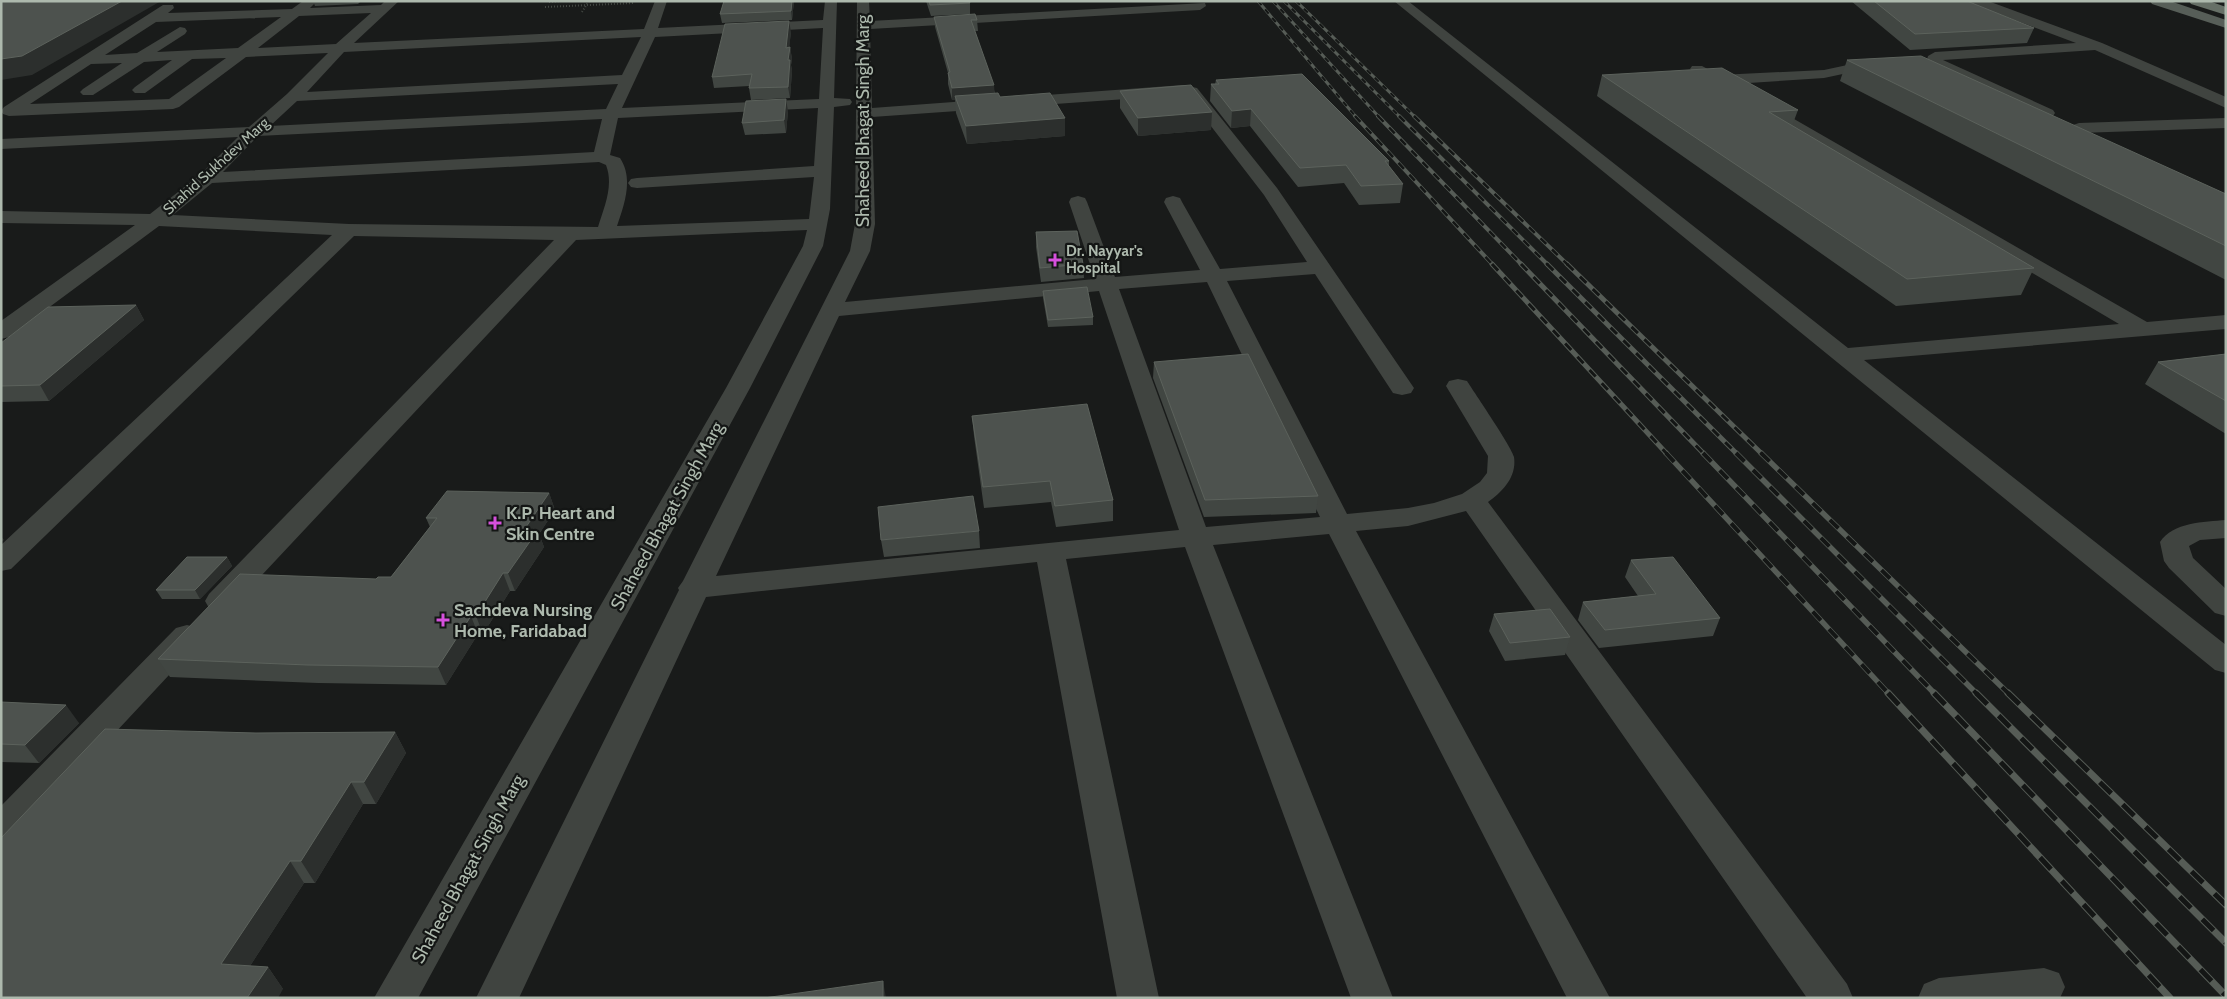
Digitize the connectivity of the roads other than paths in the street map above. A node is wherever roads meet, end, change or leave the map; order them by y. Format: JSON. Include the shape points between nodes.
{"nodes":[{"id":1,"x":180,"y":1,"type":"edge"},
{"id":2,"x":311,"y":1,"type":"edge"},
{"id":3,"x":1068,"y":1,"type":"edge"},
{"id":4,"x":1400,"y":1,"type":"edge"},
{"id":5,"x":1976,"y":1,"type":"edge"},
{"id":6,"x":2156,"y":1,"type":"edge"},
{"id":7,"x":2195,"y":1,"type":"edge"},
{"id":8,"x":660,"y":2,"type":"edge"},
{"id":9,"x":388,"y":5,"type":"edge"},
{"id":10,"x":1200,"y":6,"type":"dead end"},
{"id":11,"x":2226,"y":11,"type":"edge"},
{"id":12,"x":295,"y":13,"type":"junction"},
{"id":13,"x":830,"y":13,"type":"edge"},
{"id":14,"x":863,"y":13,"type":"edge"},
{"id":15,"x":153,"y":18,"type":"junction"},
{"id":16,"x":2226,"y":24,"type":"edge"},
{"id":17,"x":275,"y":27,"type":"junction"},
{"id":18,"x":250,"y":28,"type":"dead end"},
{"id":19,"x":650,"y":32,"type":"junction"},
{"id":20,"x":129,"y":33,"type":"junction"},
{"id":21,"x":210,"y":40,"type":"dead end"},
{"id":22,"x":2096,"y":46,"type":"junction"},
{"id":23,"x":340,"y":48,"type":"junction"},
{"id":24,"x":243,"y":53,"type":"junction"},
{"id":25,"x":188,"y":56,"type":"junction"},
{"id":26,"x":140,"y":58,"type":"junction"},
{"id":27,"x":88,"y":60,"type":"junction"},
{"id":28,"x":1917,"y":60,"type":"edge"},
{"id":29,"x":1934,"y":60,"type":"junction"},
{"id":30,"x":1891,"y":62,"type":"edge"},
{"id":31,"x":1697,"y":69,"type":"edge"},
{"id":32,"x":628,"y":79,"type":"junction"},
{"id":33,"x":1715,"y":80,"type":"junction"},
{"id":34,"x":195,"y":87,"type":"junction"},
{"id":35,"x":140,"y":90,"type":"junction"},
{"id":36,"x":88,"y":92,"type":"junction"},
{"id":37,"x":32,"y":96,"type":"junction"},
{"id":38,"x":293,"y":97,"type":"junction"},
{"id":39,"x":826,"y":103,"type":"junction"},
{"id":40,"x":2226,"y":103,"type":"edge"},
{"id":41,"x":864,"y":107,"type":"junction"},
{"id":42,"x":6,"y":113,"type":"edge"},
{"id":43,"x":611,"y":115,"type":"junction"},
{"id":44,"x":2226,"y":122,"type":"edge"},
{"id":45,"x":2079,"y":128,"type":"junction"},
{"id":46,"x":253,"y":132,"type":"junction"},
{"id":47,"x":1,"y":144,"type":"edge"},
{"id":48,"x":2114,"y":144,"type":"edge"},
{"id":49,"x":601,"y":157,"type":"junction"},
{"id":50,"x":822,"y":170,"type":"junction"},
{"id":51,"x":206,"y":178,"type":"junction"},
{"id":52,"x":637,"y":183,"type":"dead end"},
{"id":53,"x":1078,"y":202,"type":"dead end"},
{"id":54,"x":1173,"y":202,"type":"dead end"},
{"id":55,"x":1,"y":217,"type":"edge"},
{"id":56,"x":155,"y":220,"type":"junction"},
{"id":57,"x":818,"y":224,"type":"junction"},
{"id":58,"x":349,"y":230,"type":"junction"},
{"id":59,"x":606,"y":232,"type":"junction"},
{"id":60,"x":570,"y":234,"type":"junction"},
{"id":61,"x":1320,"y":267,"type":"junction"},
{"id":62,"x":1214,"y":276,"type":"junction"},
{"id":63,"x":1107,"y":284,"type":"junction"},
{"id":64,"x":830,"y":310,"type":"junction"},
{"id":65,"x":2226,"y":322,"type":"edge"},
{"id":66,"x":2143,"y":329,"type":"junction"},
{"id":67,"x":1,"y":332,"type":"edge"},
{"id":68,"x":1843,"y":355,"type":"junction"},
{"id":69,"x":1458,"y":386,"type":"dead end"},
{"id":70,"x":1402,"y":388,"type":"dead end"},
{"id":71,"x":1472,"y":500,"type":"junction"},
{"id":72,"x":1338,"y":524,"type":"junction"},
{"id":73,"x":2226,"y":529,"type":"edge"},
{"id":74,"x":1196,"y":538,"type":"junction"},
{"id":75,"x":1050,"y":551,"type":"junction"},
{"id":76,"x":1,"y":562,"type":"edge"},
{"id":77,"x":693,"y":588,"type":"junction"},
{"id":78,"x":2226,"y":606,"type":"edge"},
{"id":79,"x":2226,"y":662,"type":"edge"},
{"id":80,"x":1,"y":830,"type":"edge"},
{"id":81,"x":2044,"y":987,"type":"dead end"},
{"id":82,"x":395,"y":998,"type":"edge"},
{"id":83,"x":498,"y":998,"type":"edge"},
{"id":84,"x":1138,"y":998,"type":"edge"},
{"id":85,"x":1372,"y":998,"type":"edge"},
{"id":86,"x":1589,"y":998,"type":"edge"},
{"id":87,"x":1832,"y":998,"type":"edge"},
{"id":88,"x":1939,"y":998,"type":"edge"}],
"edges":[{"from":1,"to":15,"type":"street"},
{"from":2,"to":12,"type":"street"},
{"from":3,"to":14,"type":"street"},
{"from":4,"to":68,"type":"street"},
{"from":5,"to":22,"type":"street"},
{"from":6,"to":16,"type":"main road"},
{"from":7,"to":11,"type":"highway"},
{"from":8,"to":19,"type":"street"},
{"from":9,"to":12,"type":"street"},
{"from":9,"to":23,"type":"street","name":"Shahid Sukhdev Marg"},
{"from":10,"to":14,"type":"street"},
{"from":12,"to":15,"type":"street"},
{"from":12,"to":17,"type":"street"},
{"from":13,"to":19,"type":"street"},
{"from":13,"to":39,"type":"street","name":"Shaheed Bhagat Singh Marg"},
{"from":14,"to":41,"type":"street","name":"Shaheed Bhagat Singh Marg"},
{"from":15,"to":20,"type":"street"},
{"from":17,"to":18,"type":"street"},
{"from":17,"to":24,"type":"street"},
{"from":19,"to":23,"type":"street"},
{"from":19,"to":32,"type":"street"},
{"from":20,"to":26,"type":"street","via":[[185,31]]},
{"from":20,"to":27,"type":"street"},
{"from":21,"to":25,"type":"street"},
{"from":22,"to":29,"type":"street","via":[[1944,54],[1935,56]]},
{"from":22,"to":40,"type":"street"},
{"from":23,"to":24,"type":"street"},
{"from":23,"to":38,"type":"street","name":"Shahid Sukhdev Marg"},
{"from":24,"to":25,"type":"street"},
{"from":24,"to":34,"type":"street"},
{"from":25,"to":26,"type":"street"},
{"from":25,"to":35,"type":"street"},
{"from":26,"to":27,"type":"street"},
{"from":26,"to":36,"type":"street"},
{"from":27,"to":37,"type":"street"},
{"from":28,"to":29,"type":"street"},
{"from":29,"to":45,"type":"street"},
{"from":30,"to":33,"type":"street","via":[[1824,74]]},
{"from":31,"to":33,"type":"street"},
{"from":32,"to":38,"type":"street"},
{"from":32,"to":43,"type":"street"},
{"from":33,"to":66,"type":"street"},
{"from":34,"to":35,"type":"street"},
{"from":34,"to":42,"type":"street","via":[[173,104]]},
{"from":35,"to":36,"type":"street"},
{"from":36,"to":37,"type":"street"},
{"from":37,"to":42,"type":"street"},
{"from":38,"to":46,"type":"street","name":"Shahid Sukhdev Marg"},
{"from":39,"to":41,"type":"street"},
{"from":39,"to":43,"type":"street"},
{"from":39,"to":50,"type":"street","name":"Shaheed Bhagat Singh Marg"},
{"from":41,"to":61,"type":"street","via":[[1189,90],[1271,192]]},
{"from":41,"to":64,"type":"street","name":"Shaheed Bhagat Singh Marg","via":[[866,224],[860,251]]},
{"from":43,"to":46,"type":"street"},
{"from":43,"to":49,"type":"street"},
{"from":44,"to":45,"type":"street"},
{"from":45,"to":48,"type":"street"},
{"from":46,"to":47,"type":"street"},
{"from":46,"to":51,"type":"street","name":"Shahid Sukhdev Marg"},
{"from":49,"to":51,"type":"street"},
{"from":49,"to":59,"type":"street","via":[[614,162],[620,184]]},
{"from":50,"to":52,"type":"street"},
{"from":50,"to":57,"type":"street","name":"Shaheed Bhagat Singh Marg"},
{"from":51,"to":56,"type":"street","name":"Shahid Sukhdev Marg"},
{"from":53,"to":63,"type":"street"},
{"from":54,"to":62,"type":"street"},
{"from":55,"to":56,"type":"street"},
{"from":56,"to":58,"type":"street"},
{"from":56,"to":67,"type":"street","name":"Shahid Sukhdev Marg"},
{"from":57,"to":59,"type":"street"},
{"from":57,"to":82,"type":"street","name":"Shaheed Bhagat Singh Marg","via":[[813,246],[738,388]]},
{"from":58,"to":60,"type":"street"},
{"from":58,"to":76,"type":"street"},
{"from":59,"to":60,"type":"street"},
{"from":60,"to":80,"type":"street"},
{"from":61,"to":62,"type":"street"},
{"from":61,"to":70,"type":"street"},
{"from":62,"to":63,"type":"street"},
{"from":62,"to":72,"type":"street"},
{"from":63,"to":64,"type":"street"},
{"from":63,"to":74,"type":"street"},
{"from":64,"to":77,"type":"street","name":"Shaheed Bhagat Singh Marg"},
{"from":65,"to":66,"type":"street"},
{"from":66,"to":68,"type":"street"},
{"from":68,"to":79,"type":"street"},
{"from":69,"to":71,"type":"street","via":[[1501,456],[1500,473],[1490,488]]},
{"from":71,"to":72,"type":"street","via":[[1408,517]]},
{"from":71,"to":87,"type":"street"},
{"from":72,"to":74,"type":"street"},
{"from":72,"to":86,"type":"street"},
{"from":73,"to":78,"type":"street","via":[[2194,532],[2174,542],[2179,561]]},
{"from":74,"to":75,"type":"street"},
{"from":74,"to":85,"type":"street"},
{"from":75,"to":77,"type":"street"},
{"from":75,"to":84,"type":"street"},
{"from":77,"to":83,"type":"street","name":"Shaheed Bhagat Singh Marg"},
{"from":81,"to":88,"type":"street"}]}
